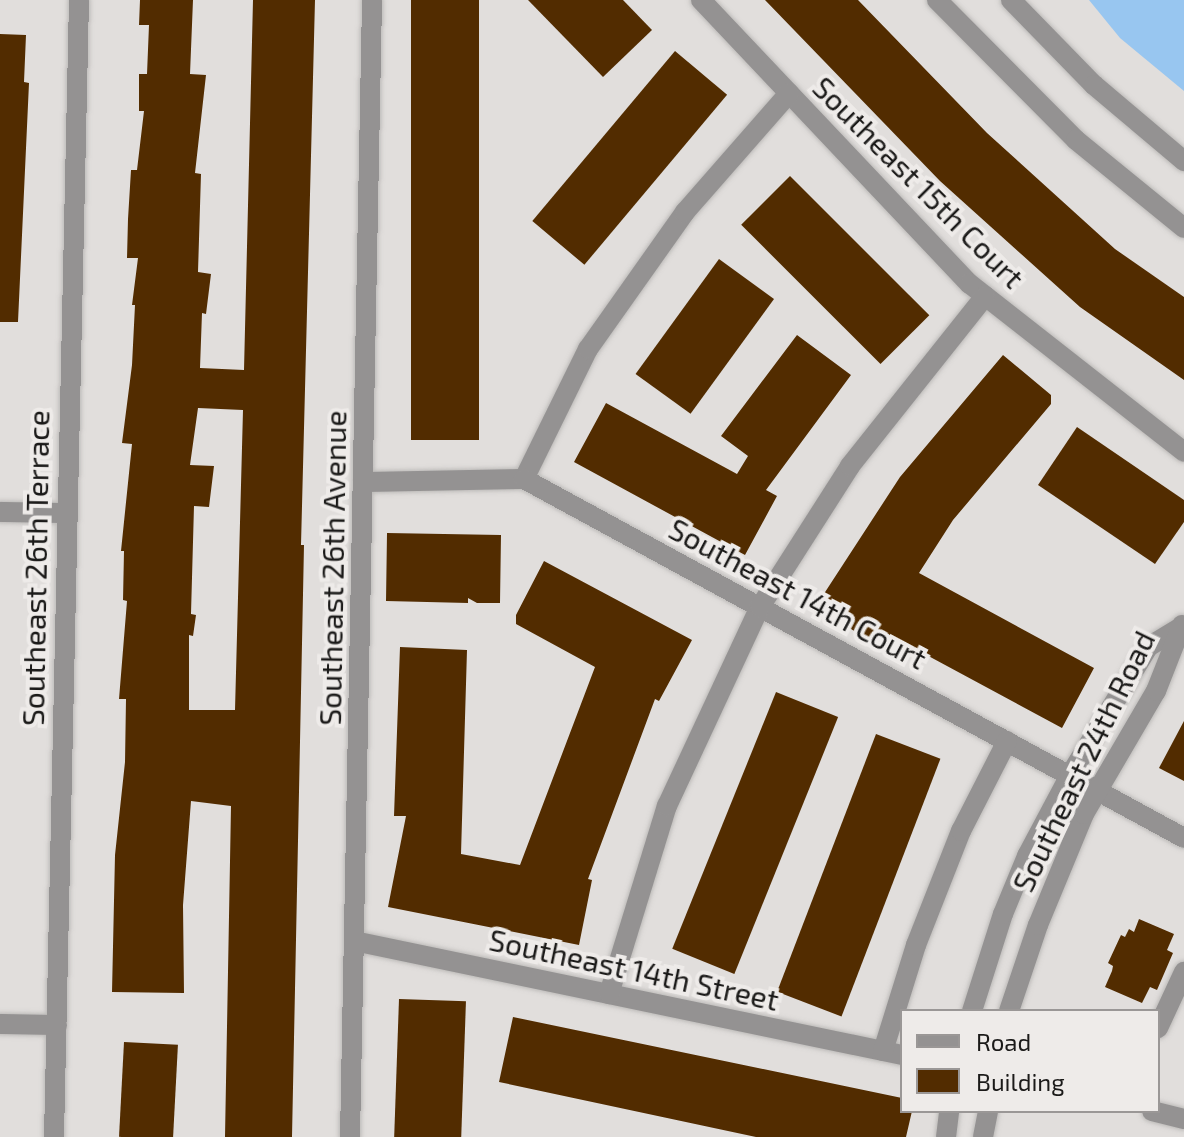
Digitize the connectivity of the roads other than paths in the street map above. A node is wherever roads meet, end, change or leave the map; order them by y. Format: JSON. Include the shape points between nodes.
{"nodes":[{"id":1,"x":79,"y":0,"type":"edge"},
{"id":2,"x":372,"y":0,"type":"edge"},
{"id":3,"x":701,"y":0,"type":"edge"},
{"id":4,"x":937,"y":0,"type":"edge"},
{"id":5,"x":1011,"y":0,"type":"edge"},
{"id":6,"x":789,"y":93,"type":"junction"},
{"id":7,"x":1184,"y":161,"type":"edge"},
{"id":8,"x":1184,"y":228,"type":"edge"},
{"id":9,"x":985,"y":296,"type":"junction"},
{"id":10,"x":1184,"y":452,"type":"edge"},
{"id":11,"x":524,"y":479,"type":"junction"},
{"id":12,"x":363,"y":482,"type":"junction"},
{"id":13,"x":0,"y":512,"type":"edge"},
{"id":14,"x":66,"y":513,"type":"junction"},
{"id":15,"x":760,"y":607,"type":"junction"},
{"id":16,"x":1183,"y":626,"type":"edge"},
{"id":17,"x":1007,"y":741,"type":"junction"},
{"id":18,"x":1070,"y":775,"type":"junction"},
{"id":19,"x":1099,"y":789,"type":"junction"},
{"id":20,"x":1184,"y":838,"type":"edge"},
{"id":21,"x":354,"y":941,"type":"junction"},
{"id":22,"x":1184,"y":972,"type":"edge"},
{"id":23,"x":609,"y":994,"type":"junction"},
{"id":24,"x":902,"y":1009,"type":"edge"},
{"id":25,"x":973,"y":1009,"type":"edge"},
{"id":26,"x":1010,"y":1009,"type":"edge"},
{"id":27,"x":900,"y":1017,"type":"edge"},
{"id":28,"x":0,"y":1024,"type":"edge"},
{"id":29,"x":1160,"y":1024,"type":"edge"},
{"id":30,"x":57,"y":1025,"type":"junction"},
{"id":31,"x":892,"y":1053,"type":"edge"},
{"id":32,"x":949,"y":1113,"type":"edge"},
{"id":33,"x":988,"y":1113,"type":"edge"},
{"id":34,"x":1160,"y":1113,"type":"edge"},
{"id":35,"x":1184,"y":1119,"type":"edge"},
{"id":36,"x":54,"y":1137,"type":"edge"},
{"id":37,"x":350,"y":1137,"type":"edge"},
{"id":38,"x":946,"y":1137,"type":"edge"},
{"id":39,"x":983,"y":1137,"type":"edge"}],
"edges":[{"from":1,"to":14,"type":"street","name":"Southeast 26th Terrace"},
{"from":2,"to":12,"type":"street","name":"Southeast 26th Avenue"},
{"from":3,"to":6,"type":"street","name":"Southeast 15th Court"},
{"from":4,"to":8,"type":"street","via":[[1076,140]]},
{"from":5,"to":7,"type":"street","via":[[1094,85]]},
{"from":6,"to":9,"type":"street","name":"Southeast 15th Court"},
{"from":6,"to":11,"type":"street","via":[[685,212],[588,349]]},
{"from":9,"to":10,"type":"street","name":"Southeast 15th Court"},
{"from":9,"to":15,"type":"street","via":[[850,466]]},
{"from":11,"to":12,"type":"street","name":"Southeast 14th Court"},
{"from":11,"to":15,"type":"street","name":"Southeast 14th Court"},
{"from":12,"to":21,"type":"street","name":"Southeast 26th Avenue"},
{"from":13,"to":14,"type":"street"},
{"from":14,"to":30,"type":"street","name":"Southeast 26th Terrace"},
{"from":15,"to":17,"type":"street","name":"Southeast 14th Court"},
{"from":15,"to":23,"type":"street","via":[[667,806]]},
{"from":16,"to":18,"type":"street","name":"Southeast 24th Road","via":[[1148,647]]},
{"from":16,"to":19,"type":"street","name":"Southeast 24th Road","via":[[1156,691]]},
{"from":17,"to":18,"type":"street","name":"Southeast 14th Court"},
{"from":17,"to":24,"type":"street","via":[[961,831],[916,945]]},
{"from":18,"to":19,"type":"street","name":"Southeast 14th Court"},
{"from":18,"to":25,"type":"street","name":"Southeast 24th Road","via":[[1027,856]]},
{"from":19,"to":20,"type":"street","name":"Southeast 14th Court"},
{"from":19,"to":26,"type":"street","name":"Southeast 24th Road","via":[[1038,925]]},
{"from":21,"to":23,"type":"street","name":"Southeast 14th Street"},
{"from":21,"to":37,"type":"street","name":"Southeast 26th Avenue"},
{"from":22,"to":29,"type":"street"},
{"from":23,"to":31,"type":"street","name":"Southeast 14th Street"},
{"from":27,"to":31,"type":"street"},
{"from":28,"to":30,"type":"street"},
{"from":30,"to":36,"type":"street","name":"Southeast 26th Terrace"},
{"from":32,"to":38,"type":"street"},
{"from":33,"to":39,"type":"street"},
{"from":34,"to":35,"type":"street"}]}
